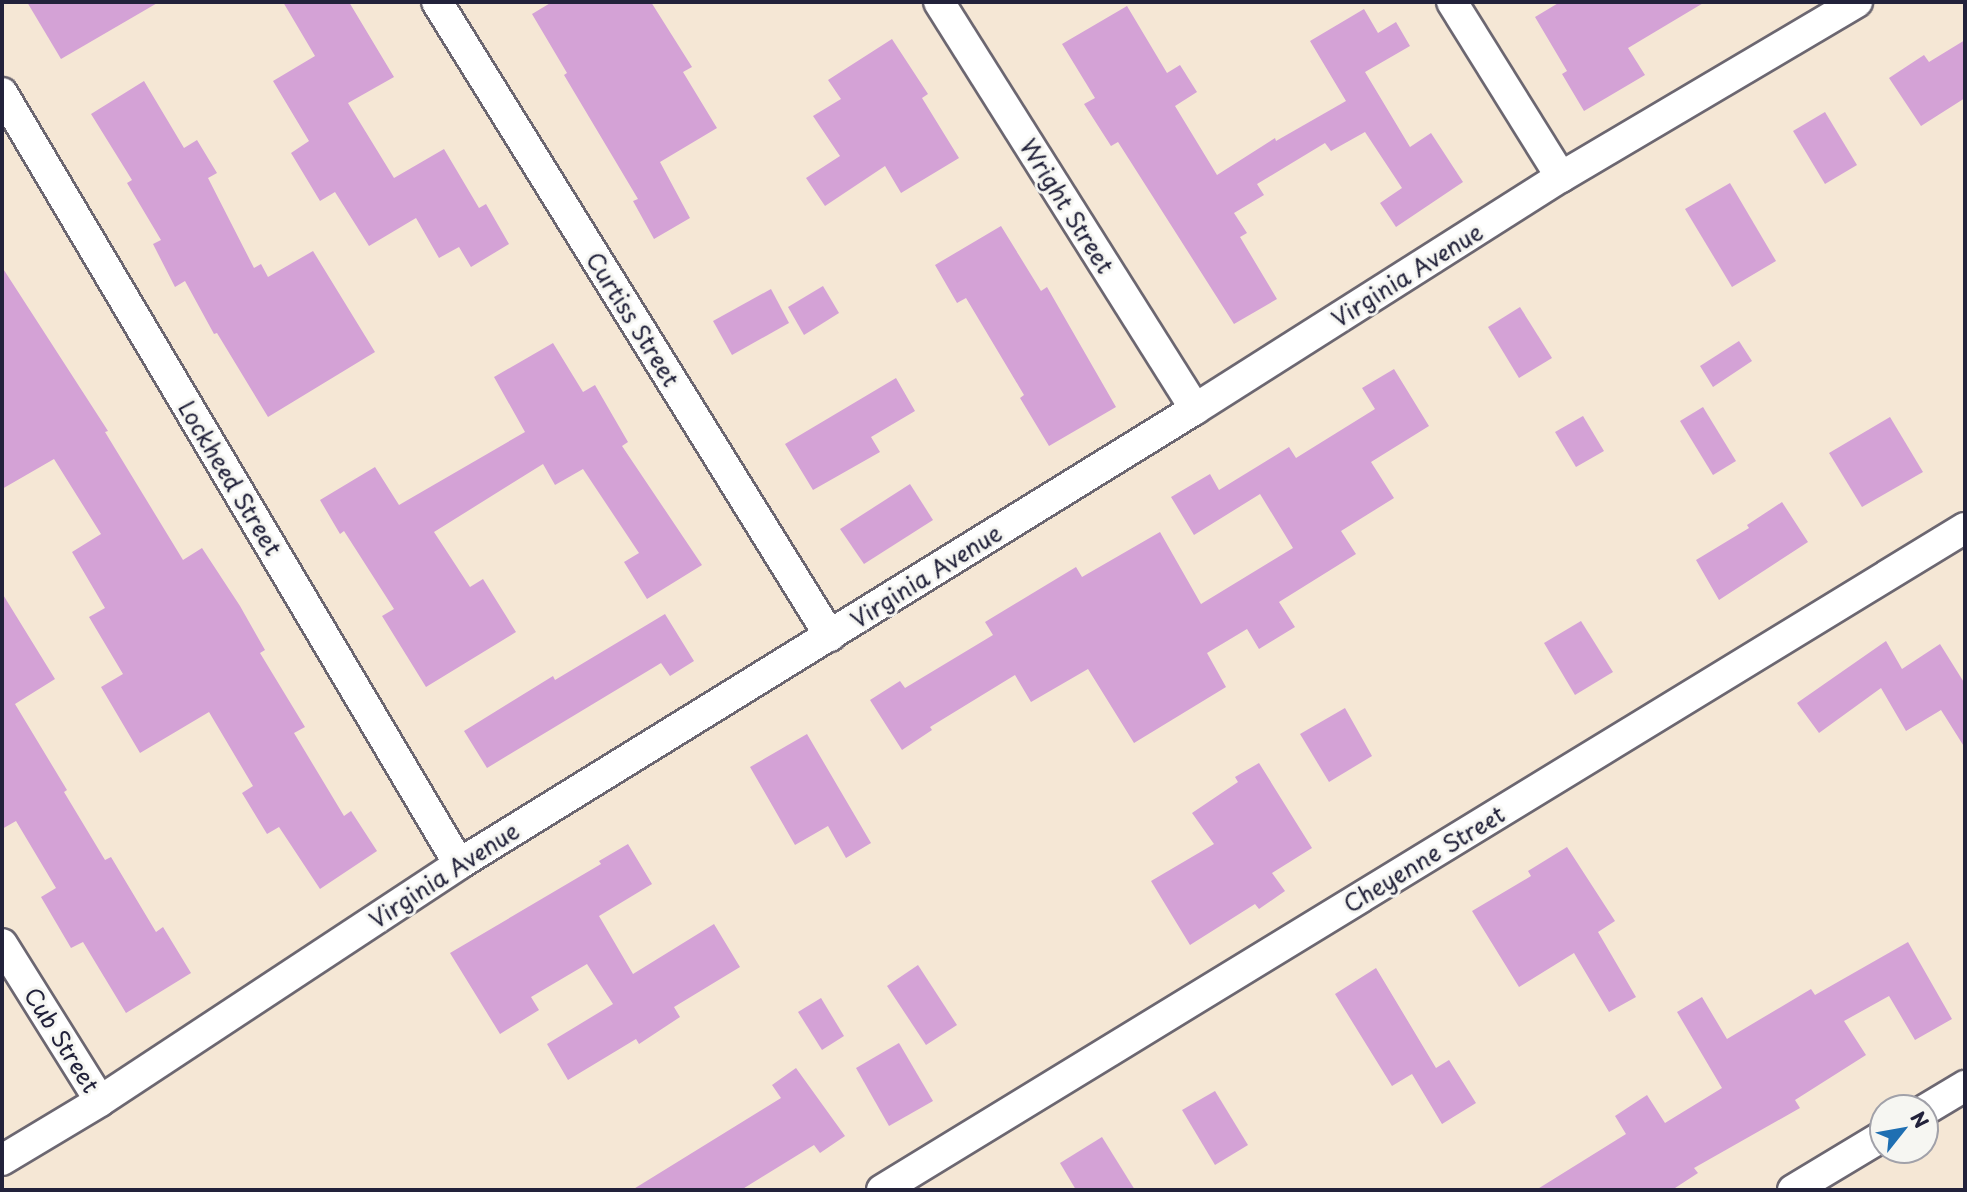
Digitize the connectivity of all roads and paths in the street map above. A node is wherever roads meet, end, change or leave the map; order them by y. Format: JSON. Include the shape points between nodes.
{"nodes":[{"id":1,"x":437,"y":2,"type":"edge"},
{"id":2,"x":939,"y":2,"type":"edge"},
{"id":3,"x":1452,"y":2,"type":"edge"},
{"id":4,"x":1857,"y":2,"type":"edge"},
{"id":5,"x":2,"y":93,"type":"edge"},
{"id":6,"x":1561,"y":177,"type":"junction"},
{"id":7,"x":1195,"y":409,"type":"junction"},
{"id":8,"x":1965,"y":527,"type":"edge"},
{"id":9,"x":830,"y":636,"type":"junction"},
{"id":10,"x":459,"y":864,"type":"junction"},
{"id":11,"x":2,"y":944,"type":"edge"},
{"id":12,"x":1965,"y":1086,"type":"edge"},
{"id":13,"x":100,"y":1101,"type":"junction"},
{"id":14,"x":1939,"y":1102,"type":"edge"},
{"id":15,"x":1869,"y":1144,"type":"edge"},
{"id":16,"x":2,"y":1160,"type":"edge"},
{"id":17,"x":882,"y":1190,"type":"edge"},
{"id":18,"x":1793,"y":1190,"type":"edge"}],
"edges":[{"from":1,"to":9,"type":"street","name":"Curtiss Street"},
{"from":2,"to":7,"type":"street","name":"Wright Street"},
{"from":3,"to":6,"type":"street"},
{"from":4,"to":6,"type":"street","name":"Virginia Avenue"},
{"from":5,"to":10,"type":"street","name":"Lockheed Street"},
{"from":6,"to":7,"type":"street","name":"Virginia Avenue"},
{"from":7,"to":9,"type":"street","name":"Virginia Avenue"},
{"from":8,"to":17,"type":"street","name":"Cheyenne Street"},
{"from":9,"to":10,"type":"street","name":"Virginia Avenue"},
{"from":10,"to":13,"type":"street","name":"Virginia Avenue"},
{"from":11,"to":13,"type":"street","name":"Cub Street"},
{"from":12,"to":14,"type":"street"},
{"from":13,"to":16,"type":"street","name":"Virginia Avenue"},
{"from":15,"to":18,"type":"street"}]}
